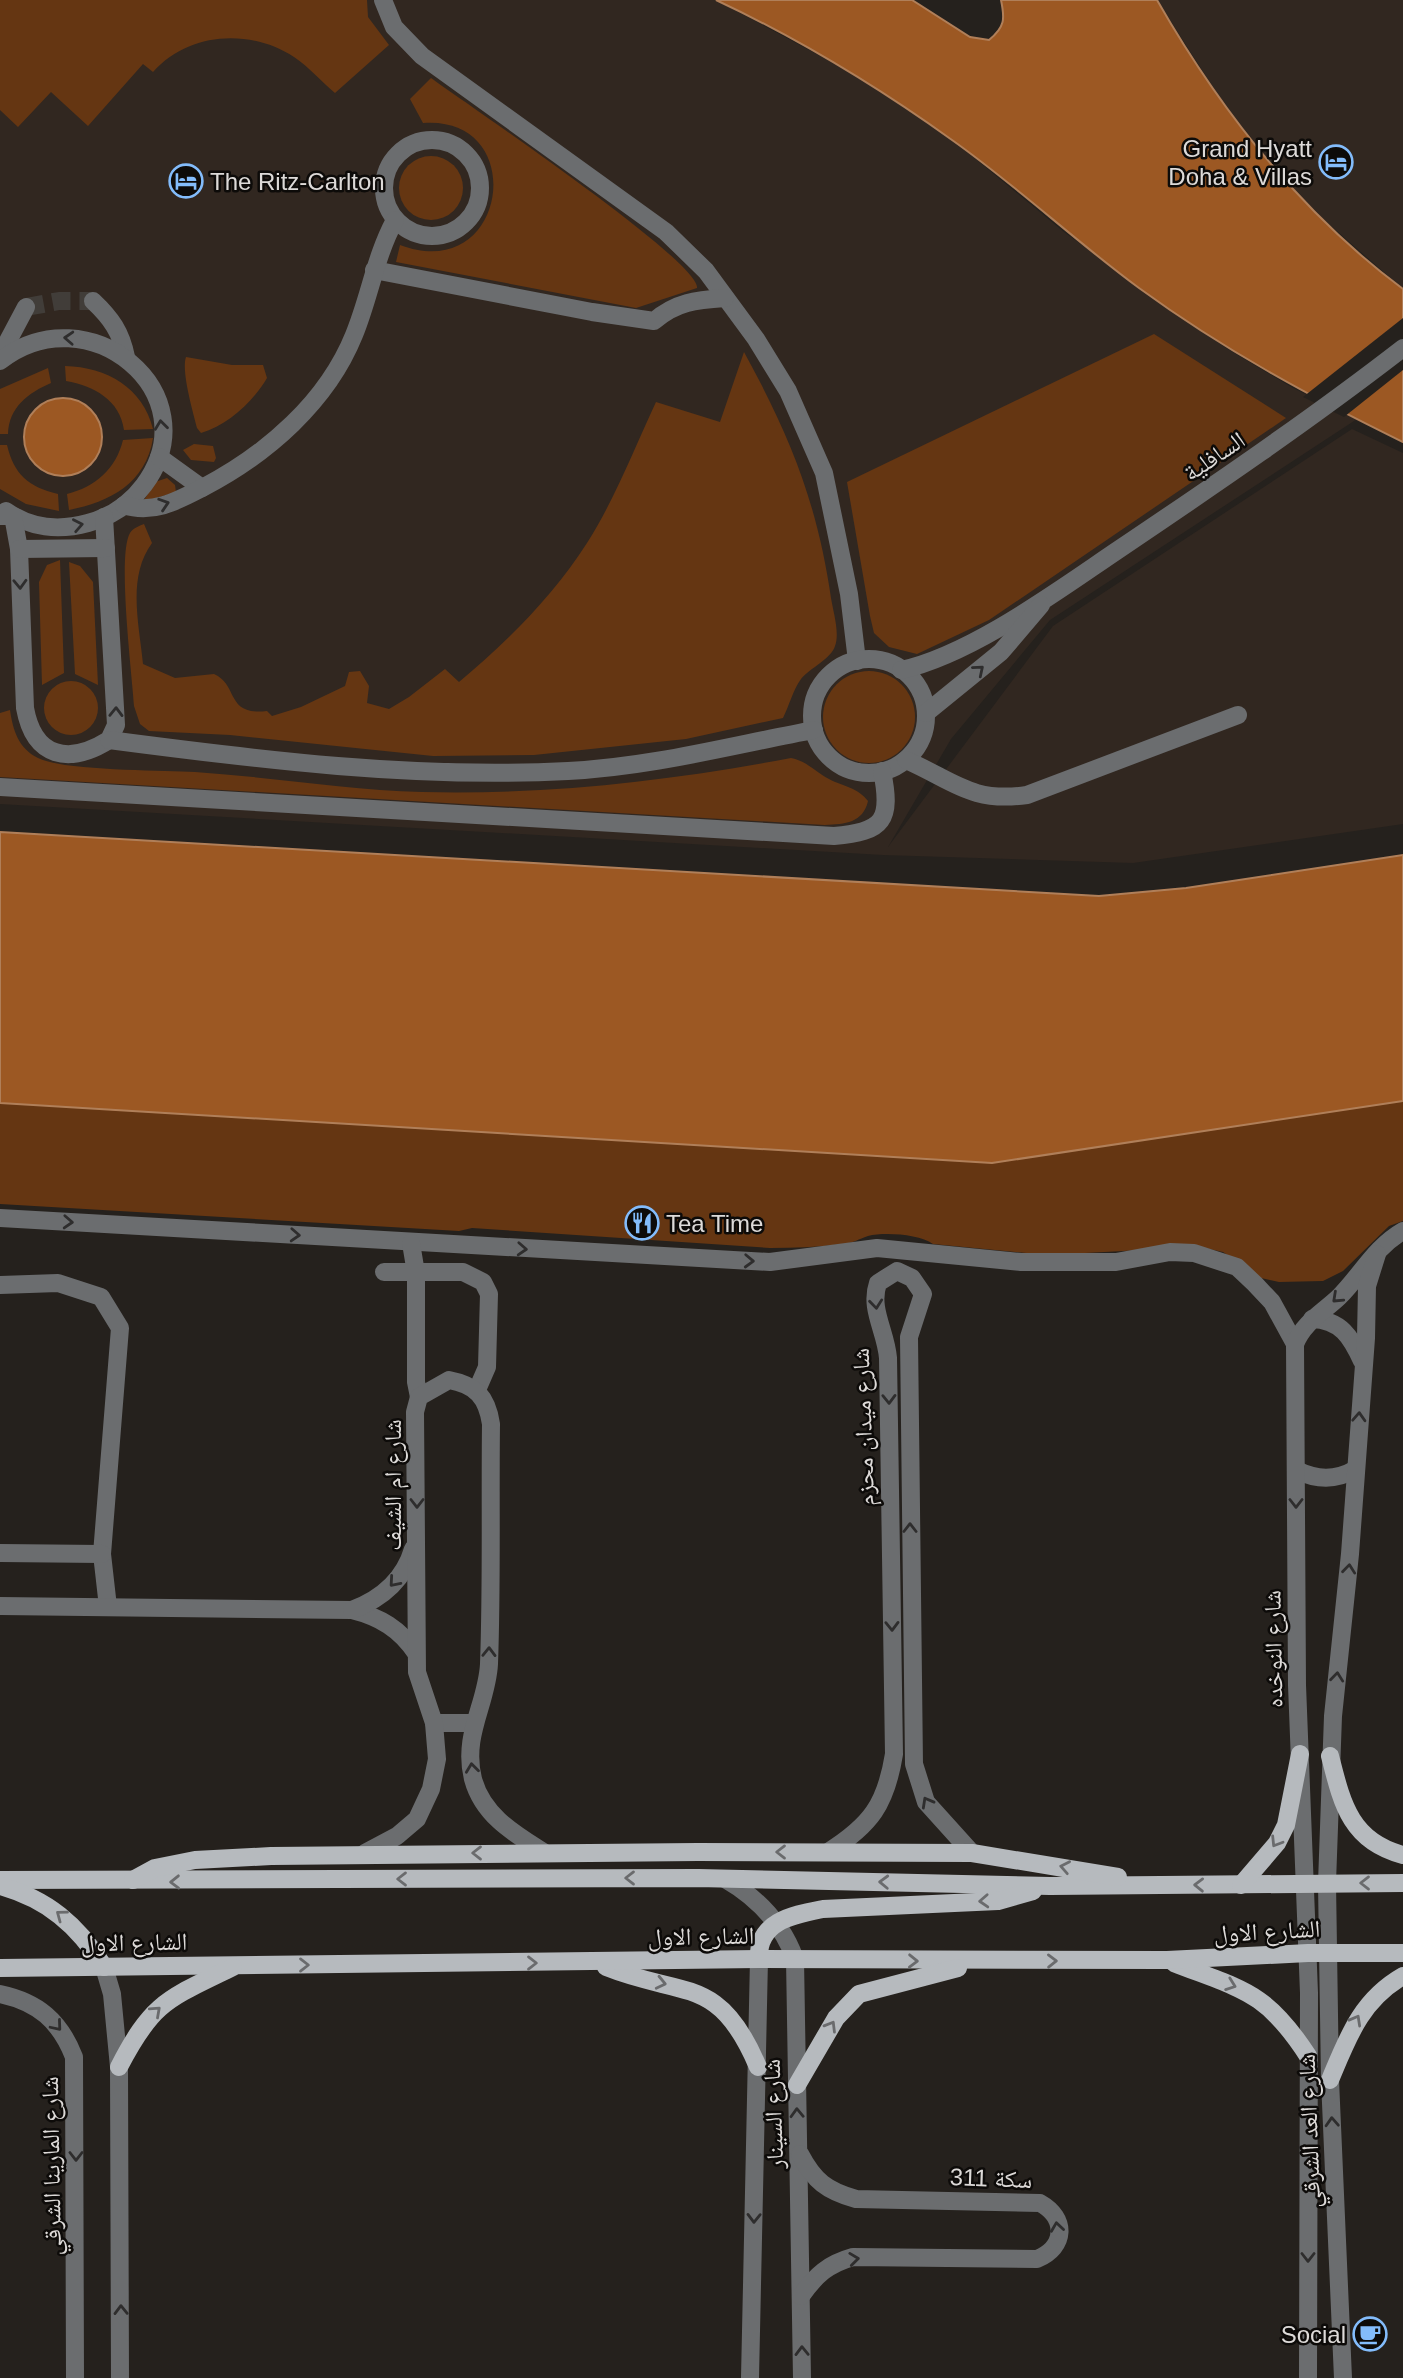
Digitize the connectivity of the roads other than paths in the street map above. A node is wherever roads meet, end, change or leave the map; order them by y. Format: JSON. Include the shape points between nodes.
{"nodes":[{"id":1,"x":383,"y":0,"type":"edge"},
{"id":2,"x":396,"y":220,"type":"junction"},
{"id":3,"x":374,"y":270,"type":"junction"},
{"id":4,"x":725,"y":298,"type":"junction"},
{"id":5,"x":93,"y":302,"type":"dead end"},
{"id":6,"x":26,"y":307,"type":"dead end"},
{"id":7,"x":1403,"y":348,"type":"edge"},
{"id":8,"x":0,"y":356,"type":"edge"},
{"id":9,"x":126,"y":357,"type":"junction"},
{"id":10,"x":0,"y":361,"type":"edge"},
{"id":11,"x":159,"y":457,"type":"junction"},
{"id":12,"x":202,"y":488,"type":"junction"},
{"id":13,"x":124,"y":506,"type":"junction"},
{"id":14,"x":4,"y":513,"type":"edge"},
{"id":15,"x":104,"y":517,"type":"junction"},
{"id":16,"x":106,"y":548,"type":"junction"},
{"id":17,"x":19,"y":549,"type":"junction"},
{"id":18,"x":1048,"y":597,"type":"junction"},
{"id":19,"x":857,"y":661,"type":"junction"},
{"id":20,"x":901,"y":670,"type":"junction"},
{"id":21,"x":926,"y":713,"type":"junction"},
{"id":22,"x":1238,"y":715,"type":"dead end"},
{"id":23,"x":814,"y":730,"type":"junction"},
{"id":24,"x":109,"y":740,"type":"junction"},
{"id":25,"x":906,"y":760,"type":"junction"},
{"id":26,"x":882,"y":771,"type":"junction"},
{"id":27,"x":0,"y":787,"type":"edge"},
{"id":28,"x":0,"y":1218,"type":"edge"},
{"id":29,"x":1403,"y":1231,"type":"edge"},
{"id":30,"x":411,"y":1243,"type":"junction"},
{"id":31,"x":1378,"y":1250,"type":"junction"},
{"id":32,"x":384,"y":1272,"type":"dead end"},
{"id":33,"x":416,"y":1273,"type":"junction"},
{"id":34,"x":0,"y":1285,"type":"edge"},
{"id":35,"x":1312,"y":1319,"type":"junction"},
{"id":36,"x":1295,"y":1344,"type":"junction"},
{"id":37,"x":1363,"y":1364,"type":"junction"},
{"id":38,"x":477,"y":1390,"type":"junction"},
{"id":39,"x":419,"y":1397,"type":"junction"},
{"id":40,"x":1356,"y":1469,"type":"junction"},
{"id":41,"x":1296,"y":1470,"type":"junction"},
{"id":42,"x":416,"y":1536,"type":"junction"},
{"id":43,"x":0,"y":1553,"type":"edge"},
{"id":44,"x":102,"y":1554,"type":"junction"},
{"id":45,"x":0,"y":1606,"type":"edge"},
{"id":46,"x":108,"y":1607,"type":"junction"},
{"id":47,"x":352,"y":1610,"type":"junction"},
{"id":48,"x":416,"y":1653,"type":"junction"},
{"id":49,"x":434,"y":1723,"type":"junction"},
{"id":50,"x":473,"y":1723,"type":"junction"},
{"id":51,"x":1300,"y":1754,"type":"junction"},
{"id":52,"x":1330,"y":1756,"type":"junction"},
{"id":53,"x":828,"y":1852,"type":"junction"},
{"id":54,"x":365,"y":1853,"type":"junction"},
{"id":55,"x":545,"y":1853,"type":"junction"},
{"id":56,"x":972,"y":1853,"type":"junction"},
{"id":57,"x":1403,"y":1855,"type":"edge"},
{"id":58,"x":725,"y":1879,"type":"junction"},
{"id":59,"x":0,"y":1880,"type":"edge"},
{"id":60,"x":130,"y":1882,"type":"junction"},
{"id":61,"x":1306,"y":1882,"type":"junction"},
{"id":62,"x":1327,"y":1883,"type":"junction"},
{"id":63,"x":1403,"y":1883,"type":"edge"},
{"id":64,"x":1157,"y":1884,"type":"junction"},
{"id":65,"x":1241,"y":1885,"type":"junction"},
{"id":66,"x":0,"y":1886,"type":"edge"},
{"id":67,"x":1050,"y":1886,"type":"junction"},
{"id":68,"x":776,"y":1922,"type":"junction"},
{"id":69,"x":1308,"y":1953,"type":"junction"},
{"id":70,"x":1326,"y":1953,"type":"junction"},
{"id":71,"x":1403,"y":1953,"type":"edge"},
{"id":72,"x":759,"y":1959,"type":"junction"},
{"id":73,"x":796,"y":1959,"type":"junction"},
{"id":74,"x":1167,"y":1960,"type":"junction"},
{"id":75,"x":984,"y":1962,"type":"junction"},
{"id":76,"x":596,"y":1963,"type":"junction"},
{"id":77,"x":236,"y":1966,"type":"junction"},
{"id":78,"x":104,"y":1967,"type":"junction"},
{"id":79,"x":0,"y":1968,"type":"edge"},
{"id":80,"x":1403,"y":1976,"type":"edge"},
{"id":81,"x":0,"y":1994,"type":"edge"},
{"id":82,"x":1308,"y":2056,"type":"junction"},
{"id":83,"x":119,"y":2067,"type":"junction"},
{"id":84,"x":758,"y":2067,"type":"junction"},
{"id":85,"x":1330,"y":2080,"type":"junction"},
{"id":86,"x":797,"y":2085,"type":"junction"},
{"id":87,"x":800,"y":2154,"type":"junction"},
{"id":88,"x":801,"y":2296,"type":"junction"},
{"id":89,"x":75,"y":2378,"type":"edge"},
{"id":90,"x":120,"y":2378,"type":"edge"},
{"id":91,"x":750,"y":2378,"type":"edge"},
{"id":92,"x":802,"y":2378,"type":"edge"},
{"id":93,"x":1308,"y":2378,"type":"edge"},
{"id":94,"x":1343,"y":2378,"type":"edge"}],
"edges":[{"from":1,"to":4,"type":"street","via":[[394,27],[422,57],[666,232],[706,271]]},
{"from":2,"to":2,"type":"street","via":[[408,230],[432,236],[456,230],[466,222],[474,212],[480,188],[465,154],[444,142],[431,141],[407,147],[397,155],[385,176],[384,189]]},
{"from":2,"to":3,"type":"street"},
{"from":3,"to":4,"type":"street","via":[[654,321],[689,301]]},
{"from":3,"to":12,"type":"street","via":[[354,337],[319,394],[245,464]]},
{"from":4,"to":19,"type":"street","via":[[788,391],[824,473],[849,594]]},
{"from":5,"to":9,"type":"street","via":[[113,321]]},
{"from":6,"to":8,"type":"street"},
{"from":7,"to":18,"type":"street","name":"السافلية","via":[[1305,424]]},
{"from":9,"to":10,"type":"street","one_way":true,"via":[[86,340],[58,338],[30,344]]},
{"from":11,"to":9,"type":"street","one_way":true,"via":[[163,434],[158,404],[145,377]]},
{"from":11,"to":12,"type":"street"},
{"from":11,"to":13,"type":"street","via":[[145,484]]},
{"from":13,"to":12,"type":"street","one_way":true,"via":[[158,508]]},
{"from":13,"to":15,"type":"street"},
{"from":14,"to":15,"type":"street","one_way":true,"via":[[27,523],[65,527]]},
{"from":14,"to":17,"type":"street"},
{"from":15,"to":16,"type":"street"},
{"from":16,"to":17,"type":"street"},
{"from":24,"to":16,"type":"street","one_way":true,"via":[[116,725],[116,696]]},
{"from":17,"to":24,"type":"street","one_way":true,"via":[[29,728],[50,751],[75,755]]},
{"from":18,"to":20,"type":"street","name":"السافلية","via":[[951,653]]},
{"from":21,"to":18,"type":"street","name":"السافلية","one_way":true,"via":[[1002,652]]},
{"from":19,"to":20,"type":"street","via":[[876,660]]},
{"from":19,"to":23,"type":"street","via":[[834,672],[818,692]]},
{"from":20,"to":21,"type":"street","via":[[919,688]]},
{"from":21,"to":25,"type":"street","via":[[922,739]]},
{"from":22,"to":25,"type":"street","via":[[1009,798],[971,794]]},
{"from":23,"to":24,"type":"street","via":[[644,763],[469,774],[364,769]]},
{"from":23,"to":26,"type":"street","via":[[820,744],[840,765],[853,771]]},
{"from":25,"to":26,"type":"street"},
{"from":26,"to":27,"type":"street","via":[[887,796],[885,815],[877,827],[834,836]]},
{"from":28,"to":30,"type":"street","one_way":true},
{"from":29,"to":31,"type":"street"},
{"from":30,"to":33,"type":"street"},
{"from":30,"to":36,"type":"street","one_way":true,"via":[[770,1262],[877,1248],[1021,1262],[1116,1262],[1170,1252],[1194,1253],[1237,1267],[1272,1303]]},
{"from":31,"to":35,"type":"street","one_way":true,"via":[[1338,1298]]},
{"from":31,"to":37,"type":"street","via":[[1367,1286]]},
{"from":32,"to":33,"type":"street"},
{"from":33,"to":38,"type":"street","via":[[463,1272],[483,1282],[489,1294],[487,1367]]},
{"from":33,"to":39,"type":"street"},
{"from":34,"to":44,"type":"street","via":[[58,1283],[101,1297],[120,1328]]},
{"from":35,"to":36,"type":"street"},
{"from":35,"to":37,"type":"street","via":[[1340,1327],[1354,1342]]},
{"from":36,"to":41,"type":"street","name":"شارع النوخده"},
{"from":40,"to":37,"type":"street","one_way":true},
{"from":38,"to":39,"type":"street","name":"شارع ام الشيف","via":[[449,1380]]},
{"from":50,"to":38,"type":"street","one_way":true,"via":[[489,1664],[491,1424],[488,1404]]},
{"from":39,"to":42,"type":"street","name":"شارع ام الشيف","one_way":true,"via":[[415,1412]]},
{"from":40,"to":41,"type":"street","via":[[1334,1478]]},
{"from":52,"to":40,"type":"street","one_way":true},
{"from":41,"to":51,"type":"street","name":"شارع النوخده","one_way":true},
{"from":42,"to":47,"type":"street","one_way":true,"via":[[395,1583]]},
{"from":42,"to":48,"type":"street","name":"شارع ام الشيف"},
{"from":43,"to":44,"type":"street"},
{"from":44,"to":46,"type":"street"},
{"from":45,"to":46,"type":"street"},
{"from":46,"to":47,"type":"street"},
{"from":47,"to":48,"type":"street","via":[[389,1624]]},
{"from":48,"to":49,"type":"street","name":"شارع ام الشيف","via":[[417,1672]]},
{"from":49,"to":50,"type":"street"},
{"from":49,"to":54,"type":"street","name":"شارع ام الشيف","via":[[436,1759],[424,1805],[397,1836]]},
{"from":55,"to":50,"type":"street","one_way":true,"via":[[506,1829],[489,1811],[473,1780]]},
{"from":51,"to":61,"type":"street","name":"شارع النوخده"},
{"from":51,"to":65,"type":"main road","one_way":true,"via":[[1286,1825],[1277,1843]]},
{"from":52,"to":57,"type":"main road","via":[[1342,1806],[1380,1847]]},
{"from":52,"to":62,"type":"street"},
{"from":53,"to":55,"type":"main road","one_way":true},
{"from":53,"to":56,"type":"main road"},
{"from":56,"to":53,"type":"street","name":"شارع ميدان محزم","one_way":true,"via":[[926,1802],[914,1764],[909,1338],[923,1294],[912,1278],[897,1271],[878,1283],[874,1302],[888,1358],[894,1754],[890,1778],[872,1817]]},
{"from":55,"to":54,"type":"main road","one_way":true},
{"from":54,"to":60,"type":"main road","via":[[195,1860],[155,1868]]},
{"from":64,"to":56,"type":"main road","one_way":true},
{"from":58,"to":60,"type":"main road","name":"الشارع الاول","one_way":true},
{"from":67,"to":58,"type":"main road","name":"الشارع الاول","one_way":true},
{"from":58,"to":68,"type":"street","name":"شارع السينار","via":[[762,1905]]},
{"from":59,"to":60,"type":"main road","name":"الشارع الاول"},
{"from":61,"to":62,"type":"main road","name":"الشارع الاول"},
{"from":61,"to":65,"type":"main road","name":"الشارع الاول"},
{"from":61,"to":69,"type":"street","name":"شارع النوخده"},
{"from":63,"to":62,"type":"main road","name":"الشارع الاول","one_way":true},
{"from":62,"to":70,"type":"street","name":"شارع العد الشرقي"},
{"from":65,"to":64,"type":"main road","name":"الشارع الاول","one_way":true},
{"from":64,"to":67,"type":"main road","name":"الشارع الاول"},
{"from":78,"to":66,"type":"main road","one_way":true,"via":[[88,1940],[58,1912]]},
{"from":67,"to":68,"type":"main road","one_way":true,"via":[[998,1901],[823,1909]]},
{"from":68,"to":72,"type":"main road","via":[[760,1942]]},
{"from":68,"to":73,"type":"street","name":"شارع السينار"},
{"from":69,"to":70,"type":"main road","name":"الشارع الاول"},
{"from":69,"to":74,"type":"main road","name":"الشارع الاول"},
{"from":69,"to":82,"type":"street","name":"شارع العد الشرقي"},
{"from":70,"to":71,"type":"main road","name":"الشارع الاول"},
{"from":70,"to":85,"type":"street","name":"شارع العد الشرقي"},
{"from":72,"to":73,"type":"main road","name":"الشارع الاول"},
{"from":72,"to":76,"type":"main road","name":"الشارع الاول"},
{"from":72,"to":84,"type":"street","name":"شارع السينار"},
{"from":73,"to":75,"type":"main road","name":"الشارع الاول","one_way":true},
{"from":73,"to":86,"type":"street","name":"شارع السينار"},
{"from":75,"to":74,"type":"main road","name":"الشارع الاول","one_way":true},
{"from":74,"to":82,"type":"main road","one_way":true,"via":[[1262,2000],[1284,2021]]},
{"from":86,"to":75,"type":"main road","one_way":true,"via":[[835,2018],[859,1994]]},
{"from":77,"to":76,"type":"main road","name":"الشارع الاول","one_way":true},
{"from":76,"to":84,"type":"main road","one_way":true,"via":[[680,1987],[716,2003],[744,2035]]},
{"from":77,"to":78,"type":"main road","name":"الشارع الاول"},
{"from":83,"to":77,"type":"main road","one_way":true,"via":[[156,2008]]},
{"from":78,"to":79,"type":"main road","name":"الشارع الاول"},
{"from":78,"to":83,"type":"street","via":[[112,1994]]},
{"from":85,"to":80,"type":"main road","one_way":true,"via":[[1361,2010]]},
{"from":81,"to":89,"type":"street","name":"شارع المارينا الشرقي","one_way":true,"via":[[41,2009],[66,2037],[74,2057]]},
{"from":82,"to":93,"type":"street","name":"شارع العد الشرقي","one_way":true},
{"from":90,"to":83,"type":"street","one_way":true},
{"from":84,"to":91,"type":"street","name":"شارع السينار","one_way":true},
{"from":94,"to":85,"type":"street","name":"شارع العد الشرقي","one_way":true},
{"from":87,"to":86,"type":"street","name":"شارع السينار","one_way":true},
{"from":87,"to":88,"type":"street","name":"شارع السينار"},
{"from":88,"to":87,"type":"street","name":"سكة 311","one_way":true,"via":[[814,2277],[832,2263],[853,2257],[1037,2259],[1051,2253],[1059,2241],[1059,2223],[1053,2211],[1040,2203],[856,2200],[831,2192],[813,2178]]},
{"from":92,"to":88,"type":"street","name":"شارع السينار","one_way":true}]}
